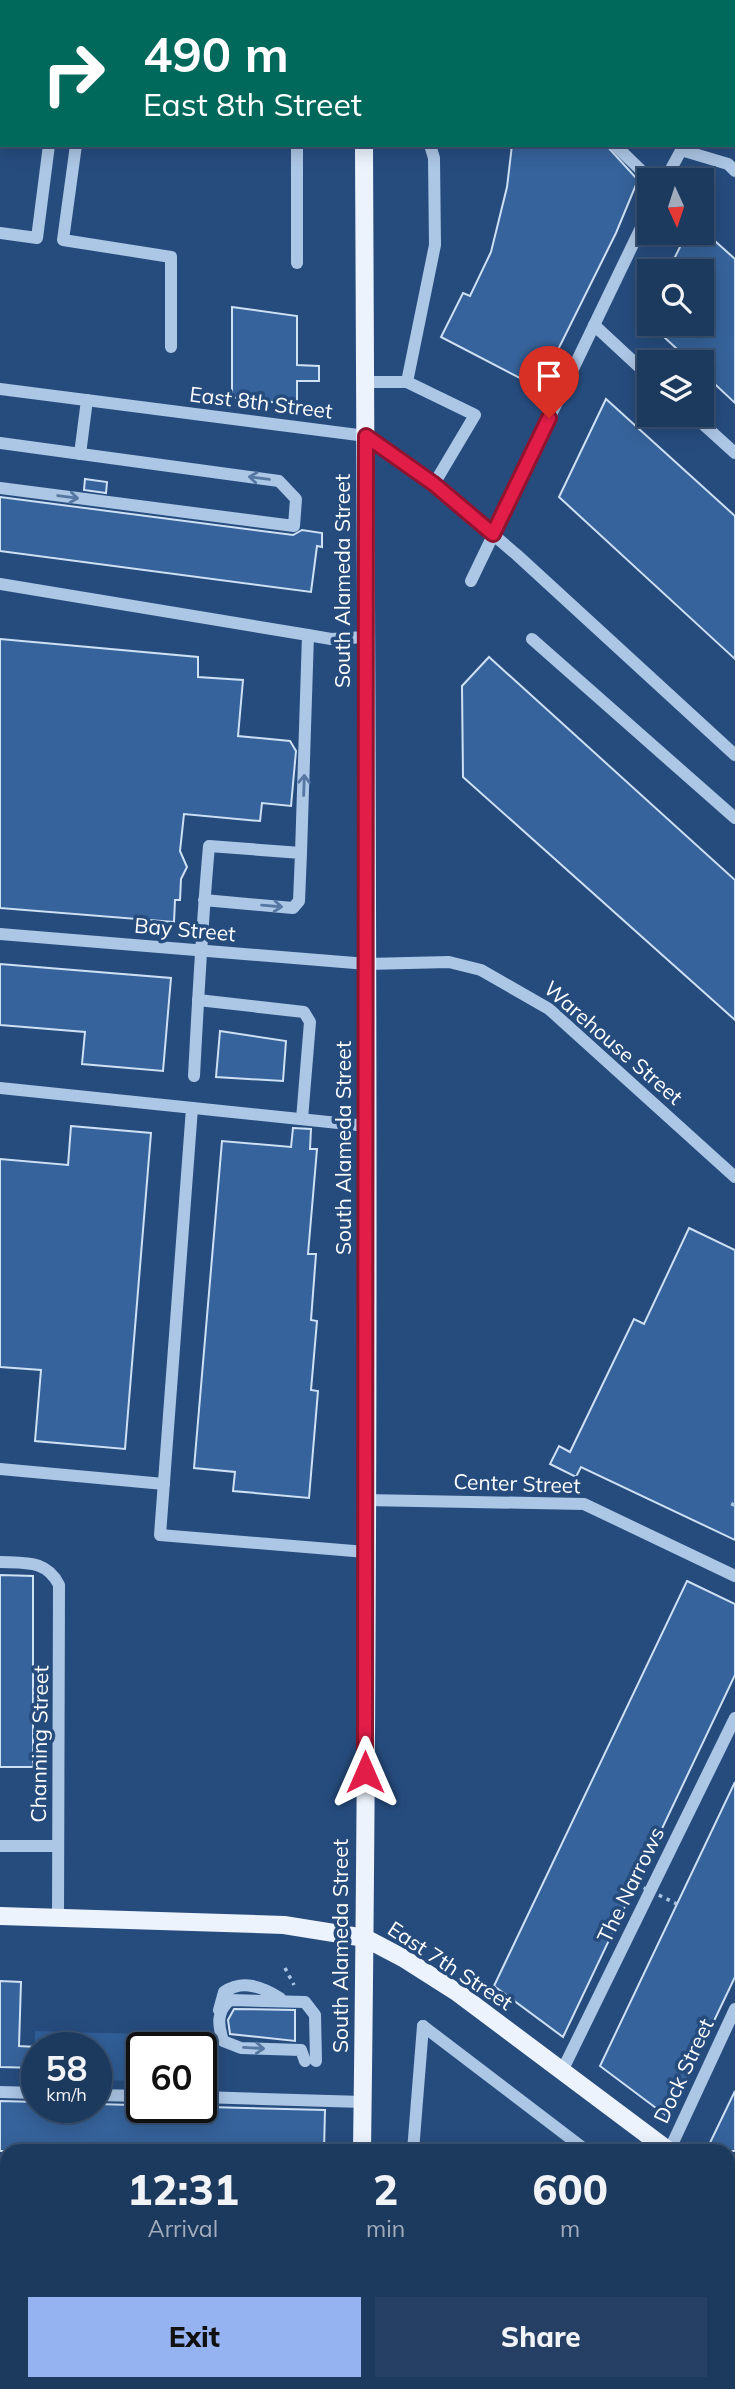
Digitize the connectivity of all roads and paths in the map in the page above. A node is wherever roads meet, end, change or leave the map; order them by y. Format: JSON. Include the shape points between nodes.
{"nodes":[{"id":1,"x":49,"y":147,"type":"edge"},
{"id":2,"x":76,"y":147,"type":"edge"},
{"id":3,"x":297,"y":147,"type":"edge"},
{"id":4,"x":364,"y":147,"type":"edge"},
{"id":5,"x":431,"y":147,"type":"edge"},
{"id":6,"x":617,"y":147,"type":"edge"},
{"id":7,"x":683,"y":148,"type":"edge"},
{"id":8,"x":639,"y":168,"type":"edge"},
{"id":9,"x":672,"y":168,"type":"edge"},
{"id":10,"x":735,"y":171,"type":"edge"},
{"id":11,"x":0,"y":233,"type":"edge"},
{"id":12,"x":637,"y":236,"type":"edge"},
{"id":13,"x":297,"y":263,"type":"dead end"},
{"id":14,"x":594,"y":325,"type":"junction"},
{"id":15,"x":171,"y":346,"type":"dead end"},
{"id":16,"x":637,"y":365,"type":"edge"},
{"id":17,"x":366,"y":382,"type":"junction"},
{"id":18,"x":407,"y":382,"type":"junction"},
{"id":19,"x":0,"y":389,"type":"edge"},
{"id":20,"x":87,"y":400,"type":"junction"},
{"id":21,"x":706,"y":427,"type":"edge"},
{"id":22,"x":366,"y":436,"type":"junction"},
{"id":23,"x":0,"y":443,"type":"edge"},
{"id":24,"x":735,"y":453,"type":"edge"},
{"id":25,"x":80,"y":454,"type":"junction"},
{"id":26,"x":434,"y":484,"type":"junction"},
{"id":27,"x":0,"y":488,"type":"edge"},
{"id":28,"x":493,"y":534,"type":"junction"},
{"id":29,"x":471,"y":582,"type":"dead end"},
{"id":30,"x":0,"y":584,"type":"edge"},
{"id":31,"x":308,"y":635,"type":"junction"},
{"id":32,"x":366,"y":637,"type":"junction"},
{"id":33,"x":532,"y":639,"type":"dead end"},
{"id":34,"x":735,"y":755,"type":"edge"},
{"id":35,"x":733,"y":813,"type":"edge"},
{"id":36,"x":301,"y":853,"type":"junction"},
{"id":37,"x":204,"y":900,"type":"junction"},
{"id":38,"x":0,"y":934,"type":"edge"},
{"id":39,"x":200,"y":950,"type":"junction"},
{"id":40,"x":367,"y":964,"type":"junction"},
{"id":41,"x":198,"y":1000,"type":"junction"},
{"id":42,"x":194,"y":1076,"type":"dead end"},
{"id":43,"x":0,"y":1088,"type":"edge"},
{"id":44,"x":192,"y":1108,"type":"junction"},
{"id":45,"x":302,"y":1119,"type":"junction"},
{"id":46,"x":367,"y":1126,"type":"junction"},
{"id":47,"x":735,"y":1177,"type":"edge"},
{"id":48,"x":0,"y":1469,"type":"edge"},
{"id":49,"x":164,"y":1484,"type":"junction"},
{"id":50,"x":365,"y":1500,"type":"junction"},
{"id":51,"x":735,"y":1500,"type":"edge"},
{"id":52,"x":732,"y":1506,"type":"dead end"},
{"id":53,"x":366,"y":1552,"type":"junction"},
{"id":54,"x":0,"y":1562,"type":"edge"},
{"id":55,"x":735,"y":1576,"type":"edge"},
{"id":56,"x":735,"y":1718,"type":"edge"},
{"id":57,"x":0,"y":1846,"type":"edge"},
{"id":58,"x":58,"y":1846,"type":"junction"},
{"id":59,"x":635,"y":1884,"type":"dead end"},
{"id":60,"x":677,"y":1904,"type":"dead end"},
{"id":61,"x":0,"y":1916,"type":"edge"},
{"id":62,"x":58,"y":1917,"type":"junction"},
{"id":63,"x":365,"y":1938,"type":"junction"},
{"id":64,"x":285,"y":1968,"type":"dead end"},
{"id":65,"x":294,"y":1985,"type":"dead end"},
{"id":66,"x":735,"y":2009,"type":"edge"},
{"id":67,"x":311,"y":2061,"type":"joint"},
{"id":68,"x":563,"y":2069,"type":"junction"},
{"id":69,"x":0,"y":2092,"type":"edge"},
{"id":70,"x":21,"y":2093,"type":"edge"},
{"id":71,"x":217,"y":2097,"type":"edge"},
{"id":72,"x":363,"y":2102,"type":"junction"},
{"id":73,"x":362,"y":2144,"type":"edge"},
{"id":74,"x":414,"y":2144,"type":"edge"},
{"id":75,"x":578,"y":2144,"type":"edge"},
{"id":76,"x":660,"y":2144,"type":"edge"},
{"id":77,"x":672,"y":2144,"type":"edge"}],
"edges":[{"from":1,"to":11,"type":"street","via":[[37,238]]},
{"from":2,"to":15,"type":"street","via":[[63,240],[171,257]]},
{"from":3,"to":13,"type":"street"},
{"from":4,"to":17,"type":"main road","name":"South Alameda Street"},
{"from":5,"to":18,"type":"street","via":[[435,245]]},
{"from":6,"to":8,"type":"street"},
{"from":7,"to":9,"type":"street"},
{"from":7,"to":10,"type":"street","via":[[728,164]]},
{"from":12,"to":14,"type":"street"},
{"from":14,"to":16,"type":"street"},
{"from":14,"to":28,"type":"street"},
{"from":17,"to":18,"type":"street"},
{"from":17,"to":22,"type":"main road","name":"South Alameda Street"},
{"from":18,"to":26,"type":"street","via":[[475,415]]},
{"from":19,"to":20,"type":"street","name":"East 8th Street"},
{"from":20,"to":22,"type":"street","name":"East 8th Street"},
{"from":20,"to":25,"type":"street"},
{"from":21,"to":24,"type":"street"},
{"from":22,"to":26,"type":"street","name":"East 8th Street"},
{"from":22,"to":32,"type":"main road","name":"South Alameda Street"},
{"from":23,"to":25,"type":"street"},
{"from":27,"to":25,"type":"street","one_way":true,"via":[[294,526],[296,499],[279,481]]},
{"from":26,"to":28,"type":"street","name":"East 8th Street"},
{"from":28,"to":29,"type":"street"},
{"from":28,"to":34,"type":"street","name":"East 8th Street"},
{"from":30,"to":31,"type":"street"},
{"from":31,"to":32,"type":"street"},
{"from":36,"to":31,"type":"street","one_way":true},
{"from":32,"to":40,"type":"main road","name":"South Alameda Street"},
{"from":33,"to":35,"type":"street"},
{"from":36,"to":37,"type":"street","via":[[209,846]]},
{"from":37,"to":36,"type":"street","one_way":true,"via":[[293,908],[299,901]]},
{"from":37,"to":39,"type":"street"},
{"from":38,"to":39,"type":"street","name":"Bay Street"},
{"from":39,"to":40,"type":"street","name":"Bay Street"},
{"from":39,"to":41,"type":"street"},
{"from":40,"to":46,"type":"main road","name":"South Alameda Street"},
{"from":40,"to":47,"type":"street","name":"Warehouse Street","via":[[449,962],[481,970],[516,988],[549,1009]]},
{"from":41,"to":42,"type":"street"},
{"from":41,"to":45,"type":"street","via":[[303,1012],[310,1022]]},
{"from":43,"to":44,"type":"street"},
{"from":44,"to":45,"type":"street"},
{"from":44,"to":49,"type":"street"},
{"from":45,"to":46,"type":"street"},
{"from":46,"to":50,"type":"main road","name":"South Alameda Street"},
{"from":48,"to":49,"type":"street"},
{"from":49,"to":53,"type":"street","via":[[160,1535]]},
{"from":50,"to":53,"type":"main road","name":"South Alameda Street"},
{"from":50,"to":55,"type":"street","name":"Center Street","via":[[584,1504]]},
{"from":51,"to":52,"type":"path"},
{"from":53,"to":63,"type":"main road","name":"South Alameda Street"},
{"from":54,"to":58,"type":"street","name":"Channing Street","via":[[44,1565],[53,1573],[60,1597]]},
{"from":56,"to":68,"type":"street","name":"The Narrows"},
{"from":57,"to":58,"type":"street"},
{"from":58,"to":62,"type":"street","name":"Channing Street"},
{"from":59,"to":60,"type":"path","bridge":true},
{"from":61,"to":62,"type":"main road","name":"East 7th Street"},
{"from":62,"to":63,"type":"main road","name":"East 7th Street","via":[[284,1925]]},
{"from":63,"to":68,"type":"main road","name":"East 7th Street","via":[[458,1993]]},
{"from":63,"to":72,"type":"main road","name":"South Alameda Street"},
{"from":64,"to":65,"type":"path"},
{"from":66,"to":77,"type":"street","name":"Dock Street"},
{"from":67,"to":67,"type":"street","one_way":true,"via":[[315,2015],[305,2002],[230,2000],[220,2014],[223,2041],[242,2048],[301,2050]]},
{"from":68,"to":76,"type":"main road","name":"East 7th Street"},
{"from":69,"to":70,"type":"street"},
{"from":71,"to":72,"type":"street"},
{"from":72,"to":73,"type":"main road","name":"South Alameda Street"},
{"from":74,"to":75,"type":"street","via":[[422,2026]]}]}
